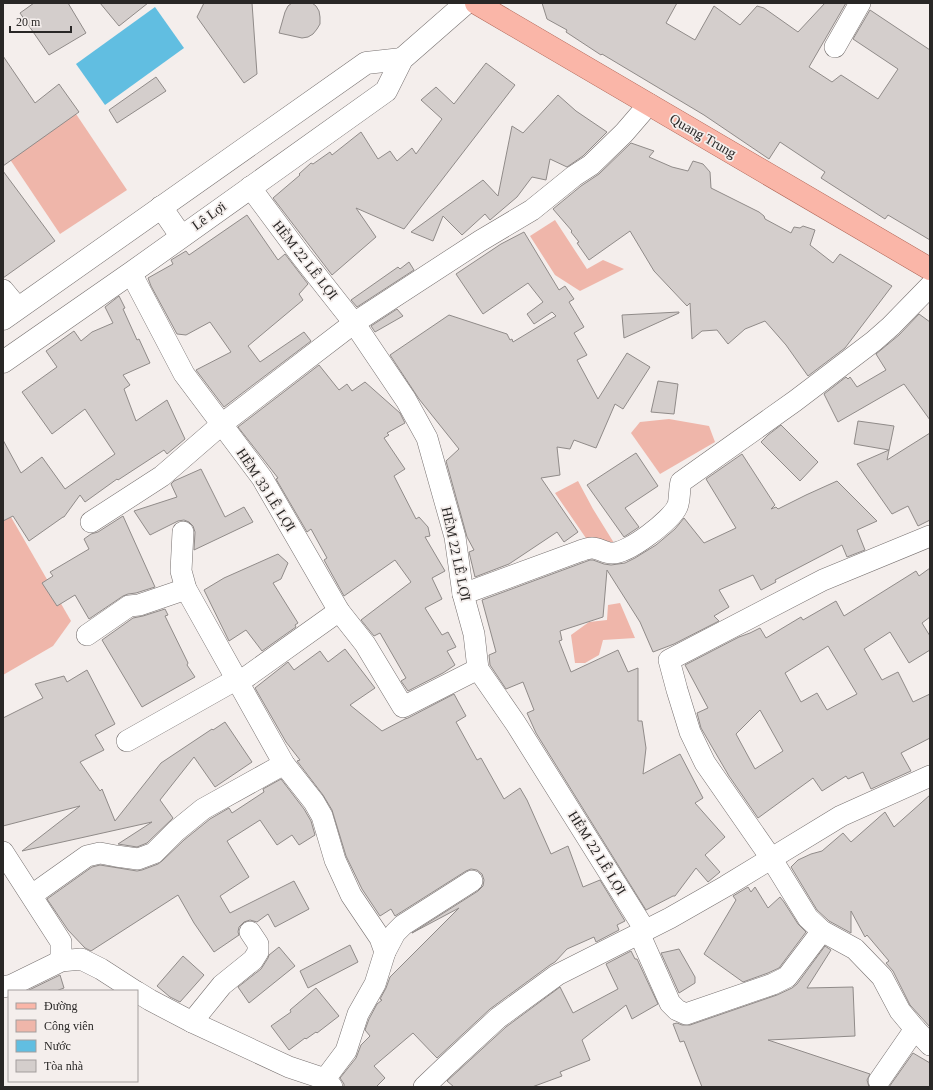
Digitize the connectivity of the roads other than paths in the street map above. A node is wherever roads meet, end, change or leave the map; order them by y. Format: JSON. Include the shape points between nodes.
{"nodes":[{"id":1,"x":466,"y":3,"type":"edge"},
{"id":2,"x":476,"y":3,"type":"edge"},
{"id":3,"x":860,"y":3,"type":"edge"},
{"id":4,"x":835,"y":48,"type":"dead end"},
{"id":5,"x":402,"y":59,"type":"junction"},
{"id":6,"x":649,"y":104,"type":"junction"},
{"id":7,"x":250,"y":187,"type":"junction"},
{"id":8,"x":161,"y":207,"type":"junction"},
{"id":9,"x":181,"y":236,"type":"junction"},
{"id":10,"x":930,"y":269,"type":"edge"},
{"id":11,"x":131,"y":273,"type":"junction"},
{"id":12,"x":930,"y":286,"type":"edge"},
{"id":13,"x":3,"y":290,"type":"edge"},
{"id":14,"x":10,"y":313,"type":"edge"},
{"id":15,"x":354,"y":323,"type":"junction"},
{"id":16,"x":3,"y":362,"type":"edge"},
{"id":17,"x":222,"y":424,"type":"junction"},
{"id":18,"x":91,"y":522,"type":"dead end"},
{"id":19,"x":183,"y":532,"type":"dead end"},
{"id":20,"x":930,"y":536,"type":"edge"},
{"id":21,"x":186,"y":588,"type":"junction"},
{"id":22,"x":463,"y":594,"type":"junction"},
{"id":23,"x":339,"y":611,"type":"junction"},
{"id":24,"x":88,"y":635,"type":"dead end"},
{"id":25,"x":478,"y":669,"type":"junction"},
{"id":26,"x":238,"y":681,"type":"junction"},
{"id":27,"x":127,"y":741,"type":"dead end"},
{"id":28,"x":284,"y":764,"type":"junction"},
{"id":29,"x":930,"y":776,"type":"edge"},
{"id":30,"x":3,"y":852,"type":"edge"},
{"id":31,"x":771,"y":858,"type":"junction"},
{"id":32,"x":472,"y":881,"type":"dead end"},
{"id":33,"x":32,"y":895,"type":"junction"},
{"id":34,"x":642,"y":931,"type":"junction"},
{"id":35,"x":822,"y":931,"type":"junction"},
{"id":36,"x":250,"y":932,"type":"dead end"},
{"id":37,"x":385,"y":952,"type":"junction"},
{"id":38,"x":61,"y":961,"type":"junction"},
{"id":39,"x":3,"y":988,"type":"edge"},
{"id":40,"x":133,"y":990,"type":"edge"},
{"id":41,"x":138,"y":993,"type":"edge"},
{"id":42,"x":192,"y":1022,"type":"junction"},
{"id":43,"x":915,"y":1029,"type":"junction"},
{"id":44,"x":930,"y":1045,"type":"edge"},
{"id":45,"x":879,"y":1081,"type":"dead end"},
{"id":46,"x":328,"y":1083,"type":"edge"},
{"id":47,"x":424,"y":1087,"type":"edge"}],
"edges":[{"from":1,"to":5,"type":"main road","name":"Lê Lợi"},
{"from":2,"to":6,"type":"main road","name":"Quang Trung"},
{"from":3,"to":4,"type":"street"},
{"from":5,"to":7,"type":"main road","name":"Lê Lợi","via":[[386,91]]},
{"from":5,"to":8,"type":"main road","via":[[366,63]]},
{"from":6,"to":10,"type":"main road","name":"Quang Trung"},
{"from":6,"to":15,"type":"street","via":[[591,165],[532,210]]},
{"from":7,"to":9,"type":"main road","name":"Lê Lợi"},
{"from":7,"to":15,"type":"street","name":"HẺM 22 LÊ LỢI"},
{"from":8,"to":9,"type":"main road"},
{"from":8,"to":14,"type":"main road"},
{"from":9,"to":11,"type":"main road","name":"Lê Lợi"},
{"from":11,"to":16,"type":"main road","name":"Lê Lợi"},
{"from":11,"to":17,"type":"street","name":"HẺM 33 LÊ LỢI","via":[[184,374]]},
{"from":12,"to":22,"type":"street","via":[[874,341],[681,482],[678,505],[673,514],[640,541],[613,553],[592,548],[580,550]]},
{"from":13,"to":14,"type":"street"},
{"from":15,"to":17,"type":"street"},
{"from":15,"to":22,"type":"street","name":"HẺM 22 LÊ LỢI","via":[[406,400],[427,438],[455,537]]},
{"from":17,"to":18,"type":"street","via":[[162,476]]},
{"from":17,"to":23,"type":"street","name":"HẺM 33 LÊ LỢI","via":[[262,478]]},
{"from":19,"to":21,"type":"street","via":[[181,571]]},
{"from":20,"to":31,"type":"street","via":[[823,580],[669,660],[690,732],[705,763]]},
{"from":21,"to":24,"type":"street","via":[[139,605],[129,606]]},
{"from":21,"to":26,"type":"street"},
{"from":22,"to":25,"type":"street","name":"HẺM 22 LÊ LỢI","via":[[474,634]]},
{"from":23,"to":25,"type":"street","name":"HẺM 33 LÊ LỢI","via":[[364,644],[404,707]]},
{"from":23,"to":26,"type":"street"},
{"from":25,"to":34,"type":"street","name":"HẺM 22 LÊ LỢI","via":[[516,724]]},
{"from":26,"to":27,"type":"street"},
{"from":26,"to":28,"type":"street"},
{"from":28,"to":33,"type":"street","via":[[203,809],[154,853],[138,859],[100,853],[87,856]]},
{"from":28,"to":37,"type":"street","via":[[322,816],[335,860],[351,895],[380,938]]},
{"from":29,"to":31,"type":"street","via":[[841,816]]},
{"from":30,"to":33,"type":"street"},
{"from":31,"to":34,"type":"street","via":[[670,918]]},
{"from":31,"to":35,"type":"street","via":[[808,918]]},
{"from":32,"to":37,"type":"street","via":[[404,925],[395,933]]},
{"from":33,"to":38,"type":"street","via":[[62,942]]},
{"from":34,"to":35,"type":"street","name":"HẺM 22 LÊ LỢI","via":[[670,1003],[686,1014],[787,977]]},
{"from":34,"to":47,"type":"street","via":[[557,975],[498,1018]]},
{"from":35,"to":43,"type":"street","via":[[855,949],[882,977],[900,1011]]},
{"from":36,"to":42,"type":"street","via":[[258,944],[258,952],[253,960],[222,986]]},
{"from":37,"to":46,"type":"street","via":[[375,984],[358,1014],[346,1051]]},
{"from":38,"to":39,"type":"street"},
{"from":38,"to":40,"type":"street","via":[[81,959]]},
{"from":41,"to":42,"type":"street"},
{"from":42,"to":46,"type":"street"},
{"from":43,"to":44,"type":"street"},
{"from":43,"to":45,"type":"street"}]}
